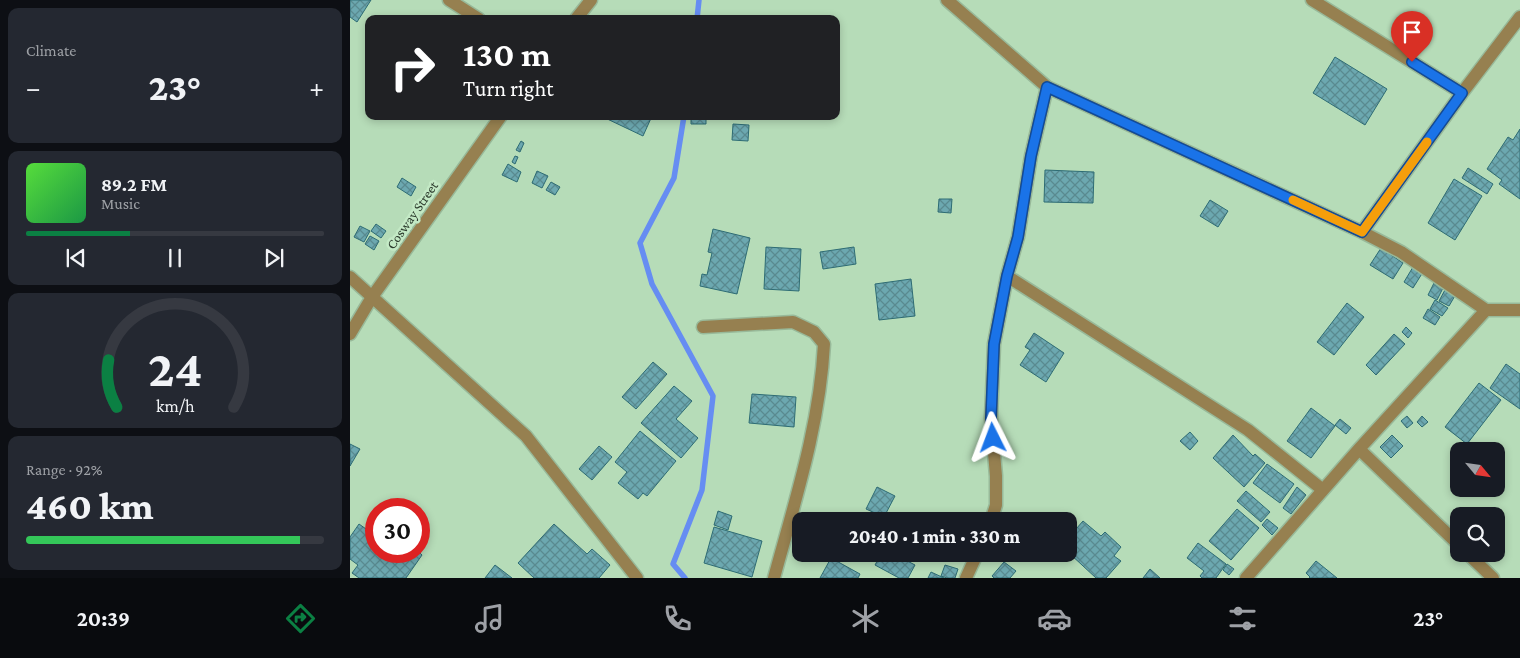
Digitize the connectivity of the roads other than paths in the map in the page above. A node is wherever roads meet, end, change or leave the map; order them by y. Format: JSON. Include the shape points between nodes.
{"nodes":[{"id":1,"x":449,"y":0,"type":"edge"},
{"id":2,"x":591,"y":0,"type":"edge"},
{"id":3,"x":947,"y":0,"type":"edge"},
{"id":4,"x":1312,"y":0,"type":"edge"},
{"id":5,"x":473,"y":15,"type":"edge"},
{"id":6,"x":579,"y":15,"type":"edge"},
{"id":7,"x":1520,"y":17,"type":"edge"},
{"id":8,"x":1047,"y":87,"type":"junction"},
{"id":9,"x":1462,"y":93,"type":"junction"},
{"id":10,"x":498,"y":120,"type":"edge"},
{"id":11,"x":1362,"y":232,"type":"junction"},
{"id":12,"x":1007,"y":276,"type":"junction"},
{"id":13,"x":350,"y":277,"type":"edge"},
{"id":14,"x":372,"y":298,"type":"junction"},
{"id":15,"x":1486,"y":310,"type":"junction"},
{"id":16,"x":1520,"y":310,"type":"edge"},
{"id":17,"x":703,"y":326,"type":"dead end"},
{"id":18,"x":350,"y":334,"type":"edge"},
{"id":19,"x":1359,"y":449,"type":"junction"},
{"id":20,"x":1323,"y":490,"type":"junction"},
{"id":21,"x":994,"y":512,"type":"edge"},
{"id":22,"x":1450,"y":536,"type":"edge"},
{"id":23,"x":973,"y":562,"type":"edge"},
{"id":24,"x":1476,"y":562,"type":"edge"},
{"id":25,"x":638,"y":578,"type":"edge"},
{"id":26,"x":774,"y":578,"type":"edge"},
{"id":27,"x":966,"y":578,"type":"edge"},
{"id":28,"x":1246,"y":578,"type":"edge"},
{"id":29,"x":1493,"y":578,"type":"edge"}],
"edges":[{"from":1,"to":5,"type":"street"},
{"from":2,"to":6,"type":"street"},
{"from":3,"to":8,"type":"street"},
{"from":4,"to":9,"type":"street"},
{"from":7,"to":9,"type":"street"},
{"from":8,"to":11,"type":"street"},
{"from":8,"to":12,"type":"street","via":[[1031,156],[1018,237]]},
{"from":9,"to":11,"type":"street"},
{"from":10,"to":14,"type":"street","name":"Cosway Street"},
{"from":11,"to":15,"type":"street","via":[[1401,252]]},
{"from":12,"to":20,"type":"street","via":[[1248,430]]},
{"from":12,"to":21,"type":"street","via":[[994,344],[991,418],[996,476]]},
{"from":13,"to":14,"type":"street"},
{"from":14,"to":18,"type":"street","name":"Cosway Street"},
{"from":14,"to":25,"type":"street","via":[[526,436]]},
{"from":15,"to":16,"type":"street"},
{"from":15,"to":19,"type":"street"},
{"from":17,"to":26,"type":"street","via":[[793,322],[819,335],[824,344],[812,438]]},
{"from":19,"to":20,"type":"street"},
{"from":19,"to":22,"type":"street"},
{"from":20,"to":28,"type":"street"},
{"from":23,"to":27,"type":"street"},
{"from":24,"to":29,"type":"street"}]}
